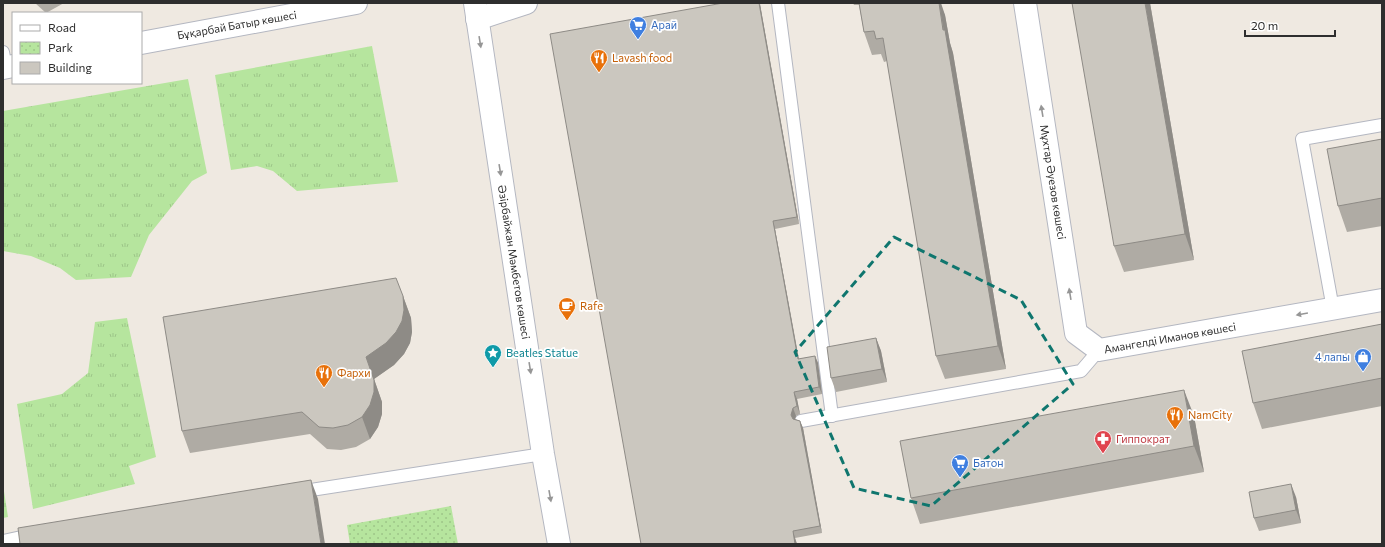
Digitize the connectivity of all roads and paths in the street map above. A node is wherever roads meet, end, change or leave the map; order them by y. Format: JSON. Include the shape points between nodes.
{"nodes":[{"id":1,"x":356,"y":3,"type":"edge"},
{"id":2,"x":526,"y":3,"type":"edge"},
{"id":3,"x":778,"y":3,"type":"edge"},
{"id":4,"x":1025,"y":3,"type":"edge"},
{"id":5,"x":476,"y":11,"type":"edge"},
{"id":6,"x":142,"y":43,"type":"edge"},
{"id":7,"x":1382,"y":125,"type":"edge"},
{"id":8,"x":1382,"y":300,"type":"edge"},
{"id":9,"x":1333,"y":309,"type":"junction"},
{"id":10,"x":1099,"y":350,"type":"junction"},
{"id":11,"x":832,"y":416,"type":"junction"},
{"id":12,"x":801,"y":421,"type":"edge"},
{"id":13,"x":542,"y":454,"type":"junction"},
{"id":14,"x":283,"y":495,"type":"edge"},
{"id":15,"x":48,"y":532,"type":"edge"},
{"id":16,"x":3,"y":541,"type":"edge"},
{"id":17,"x":559,"y":544,"type":"edge"}],
"edges":[{"from":1,"to":6,"type":"street","name":"Бұқарбай Батыр көшесі"},
{"from":2,"to":5,"type":"street"},
{"from":3,"to":11,"type":"lane"},
{"from":10,"to":4,"type":"street","name":"Мұхтар Әуезов көшесі","one_way":true,"via":[[1076,333]]},
{"from":5,"to":13,"type":"street","name":"Әзірбайжан Мәмбетов көшесі","one_way":true},
{"from":7,"to":9,"type":"lane","via":[[1302,139]]},
{"from":8,"to":9,"type":"street","name":"Амангелді Иманов көшесі"},
{"from":9,"to":10,"type":"street","name":"Амангелді Иманов көшесі","one_way":true},
{"from":10,"to":11,"type":"lane","name":"Амангелді Иманов көшесі","via":[[1081,371]]},
{"from":11,"to":12,"type":"lane","name":"Амангелді Иманов көшесі"},
{"from":13,"to":14,"type":"lane"},
{"from":13,"to":17,"type":"street","name":"Әзірбайжан Мәмбетов көшесі","one_way":true},
{"from":15,"to":16,"type":"lane"}]}
